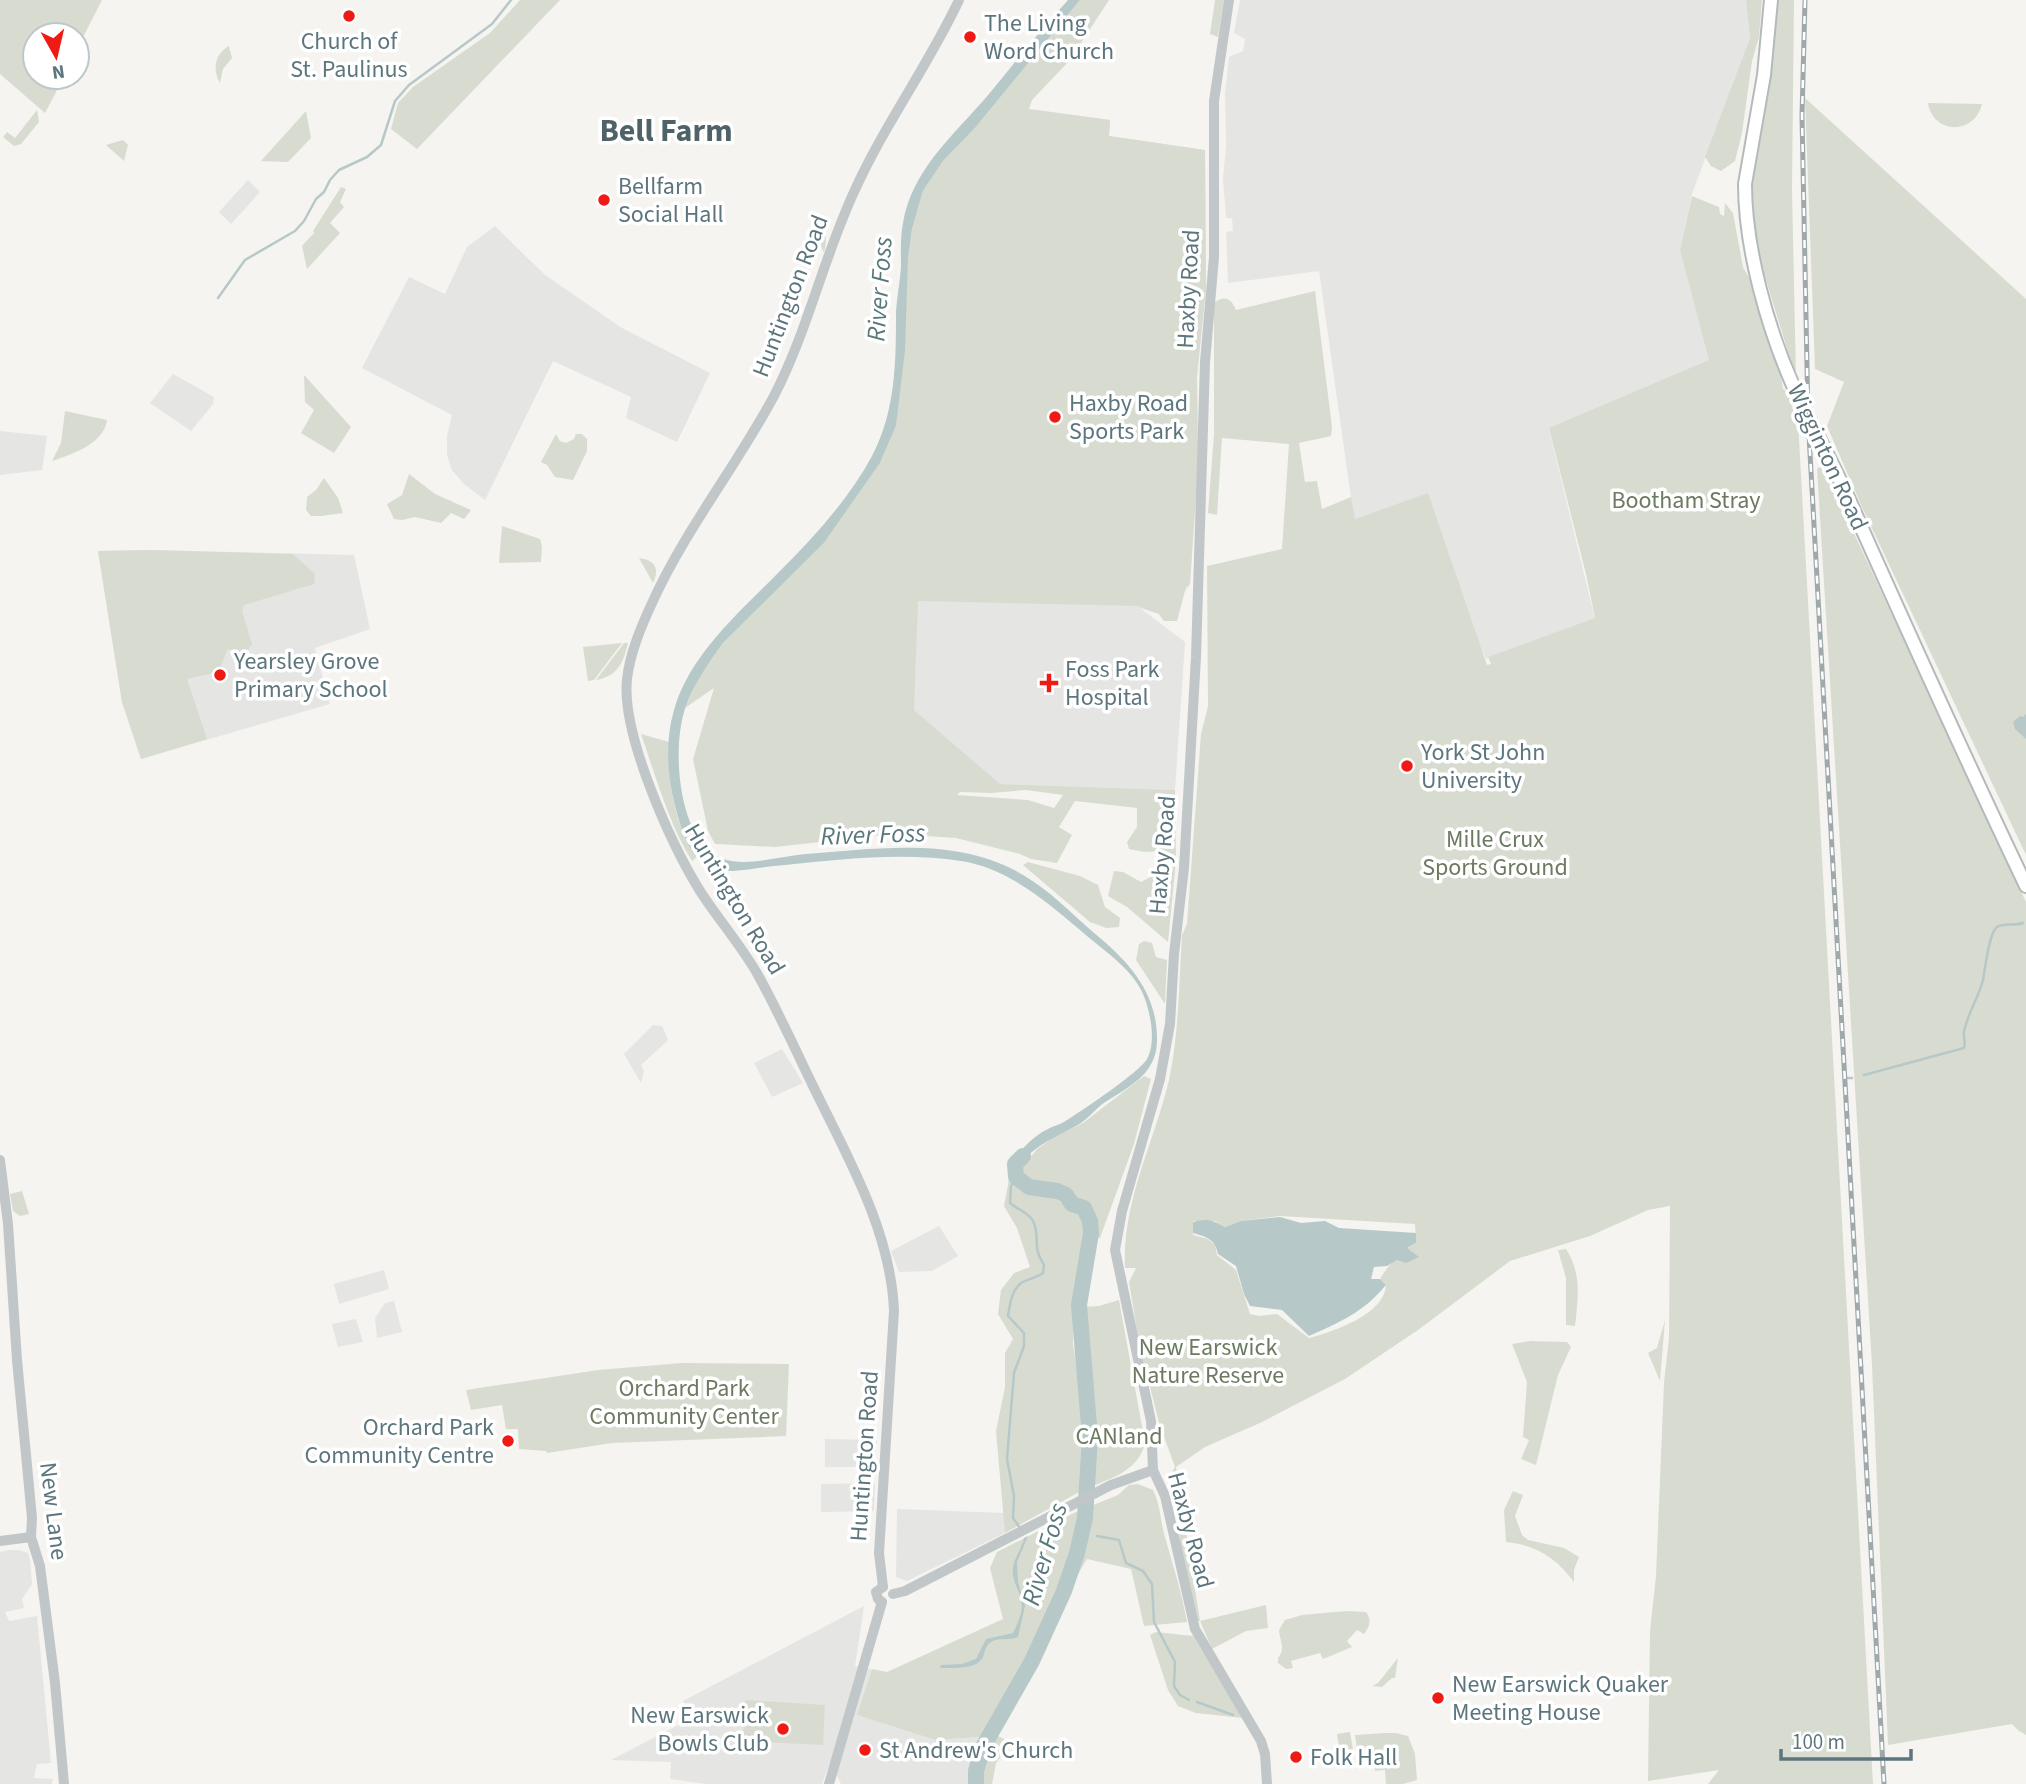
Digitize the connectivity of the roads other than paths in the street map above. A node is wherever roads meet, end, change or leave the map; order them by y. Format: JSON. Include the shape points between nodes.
{"nodes":[{"id":1,"x":959,"y":0,"type":"edge"},
{"id":2,"x":1229,"y":0,"type":"edge"},
{"id":3,"x":1771,"y":0,"type":"edge"},
{"id":4,"x":2026,"y":887,"type":"edge"},
{"id":5,"x":0,"y":1160,"type":"edge"},
{"id":6,"x":1153,"y":1470,"type":"junction"},
{"id":7,"x":31,"y":1537,"type":"junction"},
{"id":8,"x":0,"y":1541,"type":"edge"},
{"id":9,"x":883,"y":1587,"type":"junction"},
{"id":10,"x":893,"y":1594,"type":"junction"},
{"id":11,"x":882,"y":1602,"type":"junction"},
{"id":12,"x":64,"y":1784,"type":"edge"},
{"id":13,"x":829,"y":1784,"type":"edge"},
{"id":14,"x":1267,"y":1784,"type":"edge"}],
"edges":[{"from":1,"to":9,"type":"street","name":"Huntington Road","via":[[872,151],[840,225],[800,340],[774,396],[657,592],[632,652],[626,682],[631,729],[672,841],[699,890],[758,974],[864,1194],[887,1262],[894,1311],[879,1553]]},
{"from":2,"to":6,"type":"street","name":"Haxby Road","via":[[1214,101],[1214,257],[1205,362],[1184,867],[1160,1079],[1115,1250],[1151,1421]]},
{"from":3,"to":4,"type":"main road","name":"Wigginton Road","via":[[1745,202],[1754,262],[1774,333],[1793,386],[1842,482]]},
{"from":5,"to":7,"type":"street","name":"New Lane"},
{"from":6,"to":10,"type":"street","via":[[1111,1485]]},
{"from":6,"to":14,"type":"street","name":"Haxby Road","via":[[1165,1496],[1195,1629],[1261,1741]]},
{"from":7,"to":8,"type":"street"},
{"from":7,"to":12,"type":"street","name":"New Lane","via":[[40,1566]]},
{"from":9,"to":10,"type":"street"},
{"from":9,"to":11,"type":"street","via":[[876,1592]]},
{"from":10,"to":11,"type":"street","via":[[889,1602]]},
{"from":11,"to":13,"type":"street"}]}
